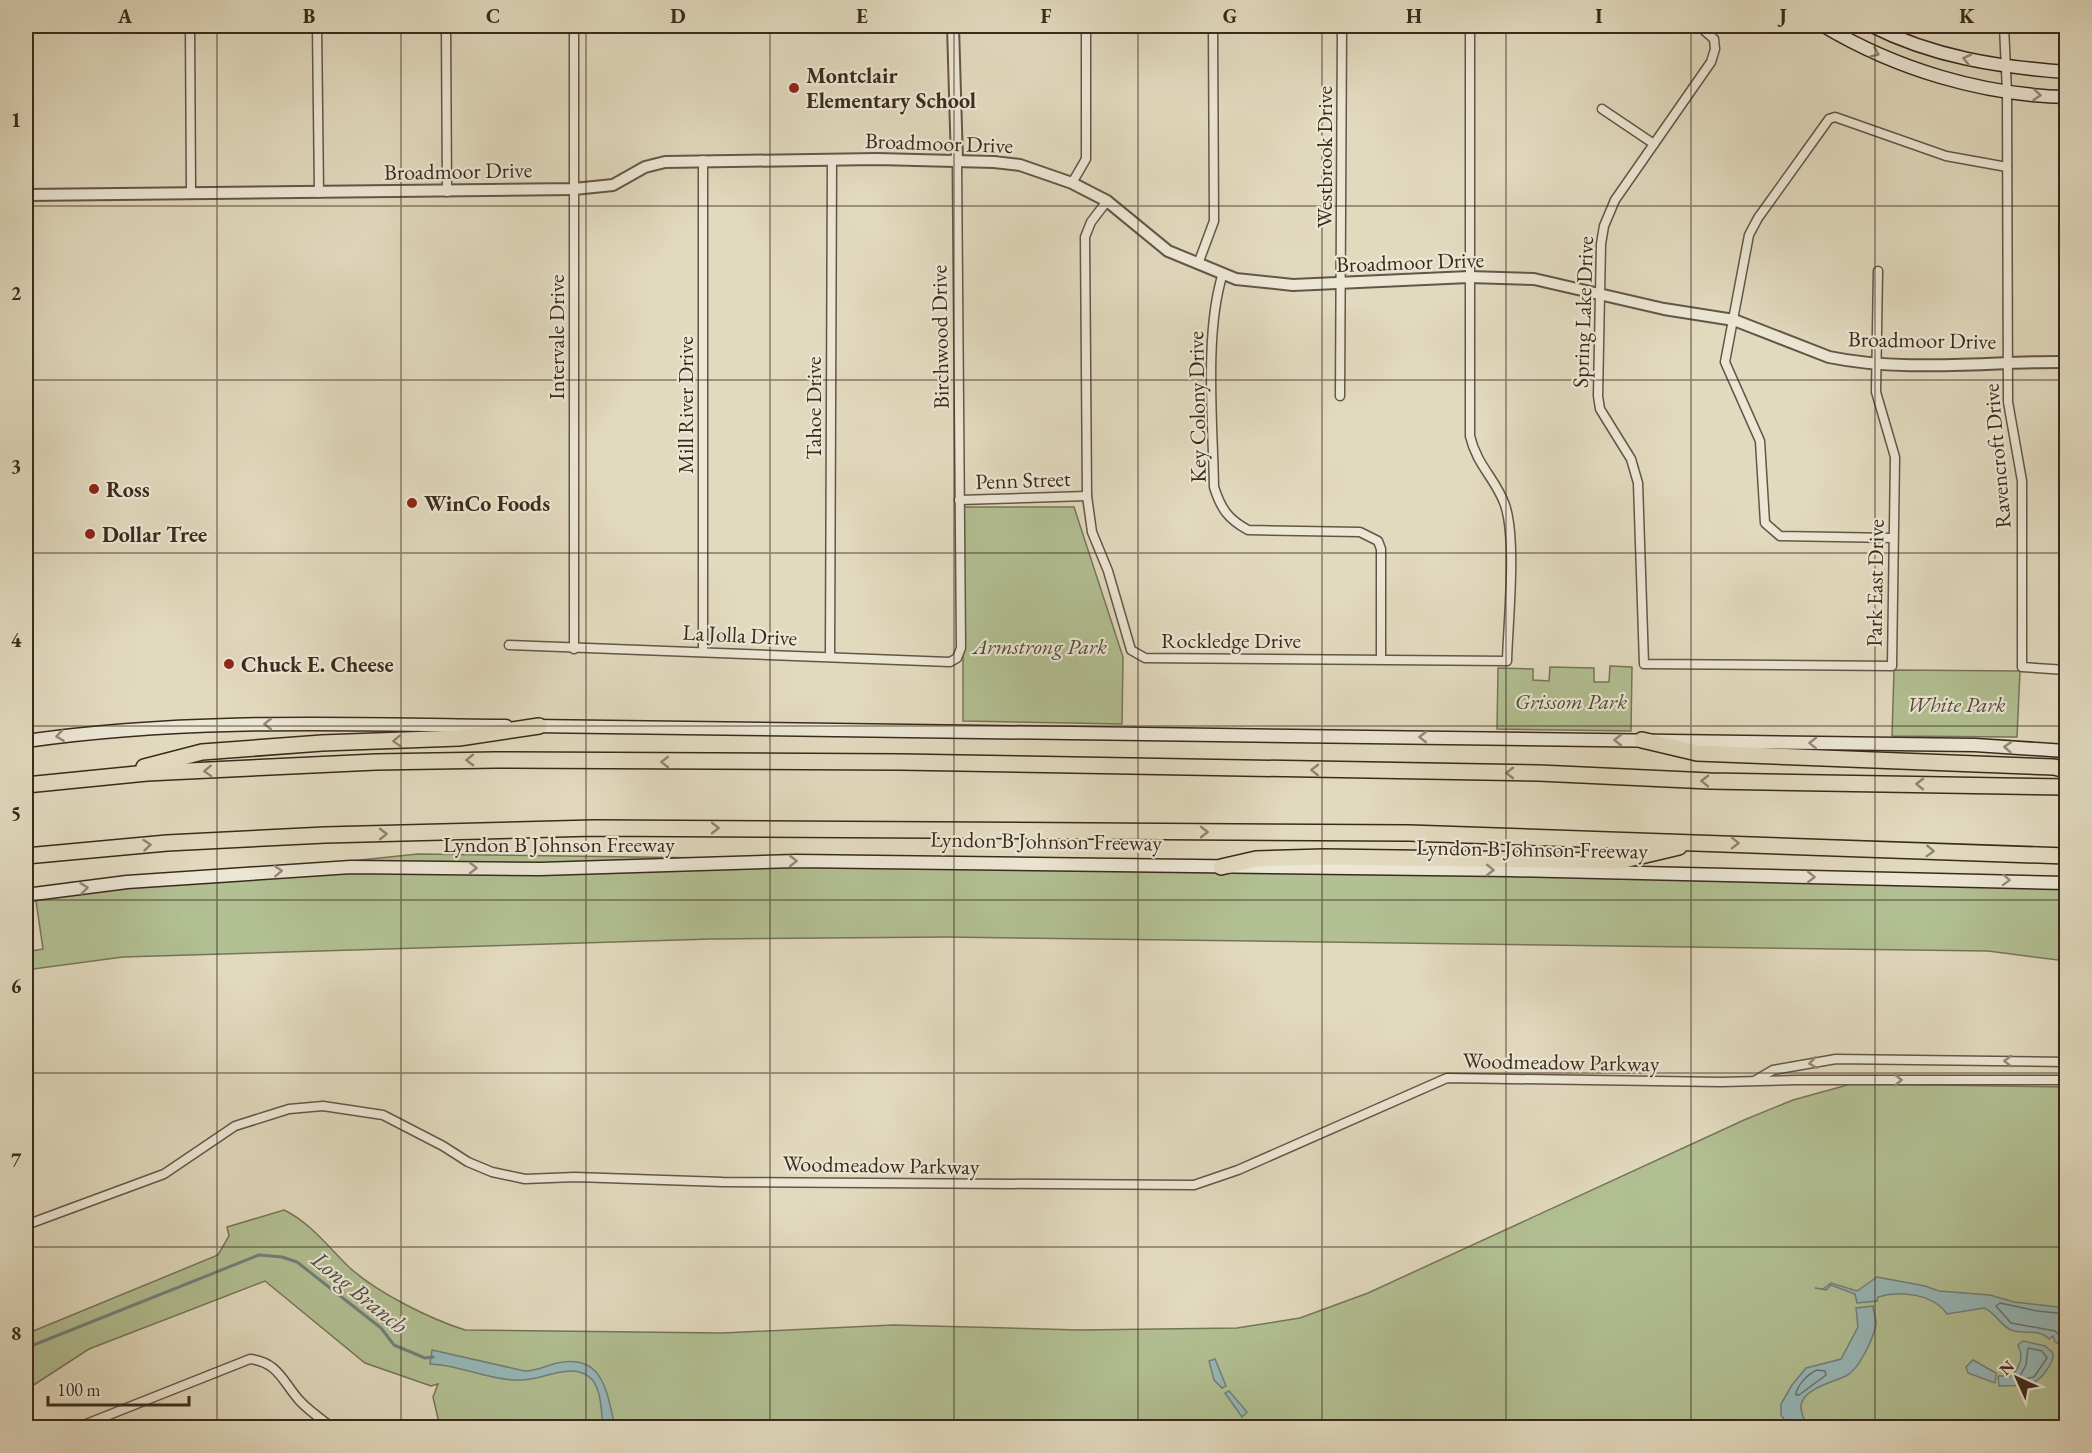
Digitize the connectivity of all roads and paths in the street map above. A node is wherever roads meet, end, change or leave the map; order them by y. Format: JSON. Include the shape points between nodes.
{"nodes":[{"id":1,"x":190,"y":26,"type":"edge"},
{"id":2,"x":317,"y":26,"type":"edge"},
{"id":3,"x":446,"y":26,"type":"edge"},
{"id":4,"x":574,"y":26,"type":"edge"},
{"id":5,"x":953,"y":26,"type":"edge"},
{"id":6,"x":1086,"y":26,"type":"edge"},
{"id":7,"x":1213,"y":26,"type":"edge"},
{"id":8,"x":1342,"y":26,"type":"edge"},
{"id":9,"x":1470,"y":26,"type":"edge"},
{"id":10,"x":1699,"y":26,"type":"edge"},
{"id":11,"x":1824,"y":26,"type":"edge"},
{"id":12,"x":1872,"y":26,"type":"edge"},
{"id":13,"x":2004,"y":26,"type":"edge"},
{"id":14,"x":2005,"y":68,"type":"junction"},
{"id":15,"x":2067,"y":72,"type":"edge"},
{"id":16,"x":2007,"y":92,"type":"junction"},
{"id":17,"x":2067,"y":97,"type":"edge"},
{"id":18,"x":1602,"y":109,"type":"dead end"},
{"id":19,"x":1654,"y":144,"type":"junction"},
{"id":20,"x":832,"y":159,"type":"junction"},
{"id":21,"x":703,"y":160,"type":"junction"},
{"id":22,"x":957,"y":162,"type":"junction"},
{"id":23,"x":2007,"y":167,"type":"junction"},
{"id":24,"x":1072,"y":183,"type":"junction"},
{"id":25,"x":574,"y":189,"type":"junction"},
{"id":26,"x":191,"y":192,"type":"junction"},
{"id":27,"x":447,"y":192,"type":"junction"},
{"id":28,"x":319,"y":193,"type":"junction"},
{"id":29,"x":26,"y":195,"type":"edge"},
{"id":30,"x":1107,"y":201,"type":"junction"},
{"id":31,"x":1197,"y":264,"type":"junction"},
{"id":32,"x":1878,"y":271,"type":"dead end"},
{"id":33,"x":1223,"y":273,"type":"junction"},
{"id":34,"x":1469,"y":277,"type":"junction"},
{"id":35,"x":1342,"y":283,"type":"junction"},
{"id":36,"x":1599,"y":294,"type":"junction"},
{"id":37,"x":1734,"y":320,"type":"junction"},
{"id":38,"x":2008,"y":362,"type":"junction"},
{"id":39,"x":2067,"y":362,"type":"edge"},
{"id":40,"x":1876,"y":363,"type":"junction"},
{"id":41,"x":1340,"y":396,"type":"dead end"},
{"id":42,"x":1087,"y":496,"type":"junction"},
{"id":43,"x":959,"y":500,"type":"junction"},
{"id":44,"x":1893,"y":538,"type":"junction"},
{"id":45,"x":509,"y":645,"type":"dead end"},
{"id":46,"x":961,"y":648,"type":"joint"},
{"id":47,"x":574,"y":649,"type":"junction"},
{"id":48,"x":703,"y":651,"type":"junction"},
{"id":49,"x":830,"y":657,"type":"junction"},
{"id":50,"x":1381,"y":658,"type":"junction"},
{"id":51,"x":1644,"y":664,"type":"joint"},
{"id":52,"x":2067,"y":669,"type":"edge"},
{"id":53,"x":539,"y":726,"type":"junction"},
{"id":54,"x":1642,"y":740,"type":"junction"},
{"id":55,"x":26,"y":741,"type":"edge"},
{"id":56,"x":2067,"y":751,"type":"edge"},
{"id":57,"x":2067,"y":770,"type":"edge"},
{"id":58,"x":112,"y":775,"type":"junction"},
{"id":59,"x":26,"y":784,"type":"edge"},
{"id":60,"x":2067,"y":787,"type":"edge"},
{"id":61,"x":1697,"y":842,"type":"junction"},
{"id":62,"x":26,"y":856,"type":"edge"},
{"id":63,"x":2067,"y":856,"type":"edge"},
{"id":64,"x":1221,"y":867,"type":"junction"},
{"id":65,"x":2067,"y":883,"type":"edge"},
{"id":66,"x":26,"y":895,"type":"edge"},
{"id":67,"x":2067,"y":1062,"type":"edge"},
{"id":68,"x":1756,"y":1080,"type":"junction"},
{"id":69,"x":2067,"y":1080,"type":"edge"},
{"id":70,"x":26,"y":1225,"type":"edge"},
{"id":71,"x":76,"y":1428,"type":"edge"},
{"id":72,"x":333,"y":1428,"type":"edge"}],
"edges":[{"from":1,"to":26,"type":"street"},
{"from":2,"to":28,"type":"street"},
{"from":3,"to":27,"type":"street"},
{"from":4,"to":25,"type":"street","name":"Intervale Drive"},
{"from":5,"to":22,"type":"street","name":"Birchwood Drive"},
{"from":6,"to":24,"type":"street","via":[[1086,159]]},
{"from":7,"to":31,"type":"street","via":[[1214,221]]},
{"from":8,"to":35,"type":"street","name":"Westbrook Drive"},
{"from":9,"to":34,"type":"street"},
{"from":10,"to":19,"type":"street","name":"Spring Lake Drive","via":[[1714,39],[1711,62]]},
{"from":11,"to":16,"type":"main road","one_way":true,"via":[[1901,64]]},
{"from":14,"to":12,"type":"main road","one_way":true,"via":[[1941,53]]},
{"from":13,"to":14,"type":"street","name":"Ravencroft Drive"},
{"from":14,"to":15,"type":"main road"},
{"from":14,"to":16,"type":"street","name":"Ravencroft Drive"},
{"from":16,"to":17,"type":"main road","one_way":true},
{"from":16,"to":23,"type":"street","name":"Ravencroft Drive"},
{"from":18,"to":19,"type":"street"},
{"from":19,"to":36,"type":"street","name":"Spring Lake Drive","via":[[1614,200],[1607,217],[1601,244]]},
{"from":20,"to":21,"type":"street","name":"Broadmoor Drive"},
{"from":20,"to":22,"type":"street","name":"Broadmoor Drive"},
{"from":20,"to":49,"type":"street","name":"Tahoe Drive"},
{"from":21,"to":25,"type":"street","name":"Broadmoor Drive","via":[[665,162],[645,167],[614,185]]},
{"from":21,"to":48,"type":"street","name":"Mill River Drive"},
{"from":22,"to":24,"type":"street","name":"Broadmoor Drive","via":[[1020,165]]},
{"from":22,"to":43,"type":"street","name":"Birchwood Drive"},
{"from":23,"to":37,"type":"street","via":[[1946,156],[1835,117],[1829,119],[1749,235]]},
{"from":23,"to":38,"type":"street","name":"Ravencroft Drive"},
{"from":24,"to":30,"type":"street","name":"Broadmoor Drive"},
{"from":25,"to":27,"type":"street","name":"Broadmoor Drive"},
{"from":25,"to":47,"type":"street","name":"Intervale Drive"},
{"from":26,"to":28,"type":"street","name":"Broadmoor Drive"},
{"from":26,"to":29,"type":"street","name":"Broadmoor Drive"},
{"from":27,"to":28,"type":"street","name":"Broadmoor Drive"},
{"from":30,"to":31,"type":"street","name":"Broadmoor Drive","via":[[1168,251]]},
{"from":30,"to":42,"type":"street","name":"Rockledge Drive","via":[[1085,237]]},
{"from":31,"to":33,"type":"street","name":"Broadmoor Drive"},
{"from":32,"to":40,"type":"street","name":"Park East Drive"},
{"from":33,"to":35,"type":"street","name":"Broadmoor Drive","via":[[1275,285]]},
{"from":33,"to":50,"type":"street","name":"Key Colony Drive","via":[[1215,298],[1213,332],[1214,487],[1221,509],[1248,530],[1360,532],[1378,541]]},
{"from":34,"to":35,"type":"street","name":"Broadmoor Drive"},
{"from":34,"to":36,"type":"street","name":"Broadmoor Drive","via":[[1534,279]]},
{"from":34,"to":50,"type":"street","name":"Rockledge Drive","via":[[1470,436],[1474,455],[1505,504],[1510,542],[1507,661]]},
{"from":35,"to":41,"type":"street","name":"Westbrook Drive"},
{"from":36,"to":37,"type":"street","name":"Broadmoor Drive"},
{"from":36,"to":51,"type":"street","name":"Spring Lake Drive","via":[[1600,409],[1631,459],[1638,483]]},
{"from":37,"to":40,"type":"street","name":"Broadmoor Drive","via":[[1829,357]]},
{"from":37,"to":44,"type":"street","via":[[1725,362],[1760,441],[1765,523],[1780,536]]},
{"from":38,"to":39,"type":"street","name":"Broadmoor Drive"},
{"from":38,"to":40,"type":"street","name":"Broadmoor Drive"},
{"from":38,"to":52,"type":"street","name":"Ravencroft Drive","via":[[2008,402],[2022,481],[2022,667]]},
{"from":40,"to":44,"type":"street","name":"Park East Drive","via":[[1876,392],[1895,457]]},
{"from":42,"to":43,"type":"street","name":"Penn Street"},
{"from":42,"to":50,"type":"street","name":"Rockledge Drive","via":[[1092,532],[1131,650],[1145,658]]},
{"from":43,"to":46,"type":"street","name":"Birchwood Drive"},
{"from":44,"to":51,"type":"street","name":"Park East Drive","via":[[1892,666]]},
{"from":45,"to":47,"type":"street","name":"La Jolla Drive"},
{"from":46,"to":49,"type":"street","name":"La Jolla Drive","via":[[957,658],[950,662]]},
{"from":47,"to":48,"type":"street","name":"La Jolla Drive"},
{"from":48,"to":49,"type":"street","name":"La Jolla Drive"},
{"from":54,"to":53,"type":"main road","one_way":true},
{"from":53,"to":55,"type":"main road","one_way":true,"via":[[241,724],[95,731]]},
{"from":53,"to":58,"type":"highway","one_way":true,"via":[[459,738],[202,752]]},
{"from":56,"to":54,"type":"main road","one_way":true,"via":[[1975,745]]},
{"from":54,"to":57,"type":"highway","via":[[1697,753]]},
{"from":58,"to":59,"type":"highway"},
{"from":60,"to":58,"type":"highway","one_way":true,"via":[[1710,781],[1539,773],[495,759]]},
{"from":62,"to":61,"type":"highway","name":"Lyndon B Johnson Freeway","one_way":true,"via":[[166,843],[325,835],[594,828],[1408,833]]},
{"from":61,"to":63,"type":"highway","name":"Lyndon B Johnson Freeway","one_way":true},
{"from":61,"to":64,"type":"highway","via":[[1620,861],[1323,857],[1257,859]]},
{"from":64,"to":65,"type":"main road","name":"Lyndon B Johnson Freeway","one_way":true},
{"from":66,"to":64,"type":"main road","name":"Lyndon B Johnson Freeway","one_way":true,"via":[[127,882],[351,867],[540,869],[796,861]]},
{"from":67,"to":68,"type":"street","name":"Woodmeadow Parkway","one_way":true,"via":[[1836,1059],[1773,1070]]},
{"from":68,"to":69,"type":"street","name":"Woodmeadow Parkway","one_way":true,"via":[[1772,1083]]},
{"from":68,"to":70,"type":"street","name":"Woodmeadow Parkway","via":[[1447,1078],[1238,1170],[1188,1185],[525,1179],[468,1162],[383,1115],[323,1106],[288,1109],[235,1126],[164,1174]]},
{"from":71,"to":72,"type":"street","via":[[250,1359],[267,1362],[278,1371],[301,1402]]}]}
